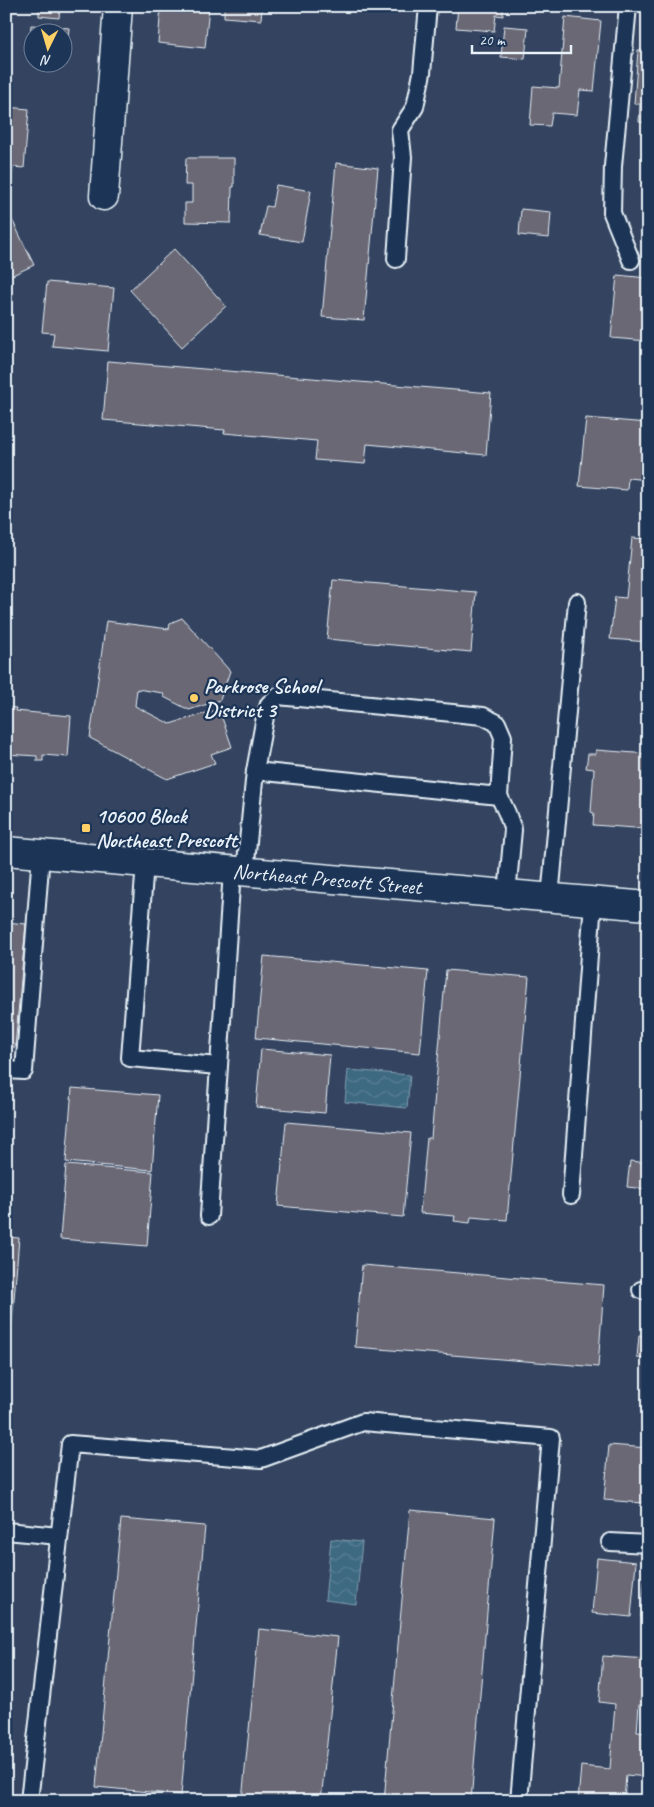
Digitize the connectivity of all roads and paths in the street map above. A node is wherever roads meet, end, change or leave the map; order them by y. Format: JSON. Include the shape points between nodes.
{"nodes":[{"id":1,"x":118,"y":6,"type":"edge"},
{"id":2,"x":428,"y":6,"type":"edge"},
{"id":3,"x":628,"y":6,"type":"edge"},
{"id":4,"x":104,"y":196,"type":"dead end"},
{"id":5,"x":396,"y":259,"type":"dead end"},
{"id":6,"x":631,"y":260,"type":"dead end"},
{"id":7,"x":577,"y":602,"type":"dead end"},
{"id":8,"x":255,"y":771,"type":"junction"},
{"id":9,"x":499,"y":796,"type":"junction"},
{"id":10,"x":6,"y":851,"type":"edge"},
{"id":11,"x":41,"y":854,"type":"junction"},
{"id":12,"x":145,"y":863,"type":"junction"},
{"id":13,"x":238,"y":871,"type":"junction"},
{"id":14,"x":507,"y":894,"type":"junction"},
{"id":15,"x":550,"y":898,"type":"junction"},
{"id":16,"x":592,"y":902,"type":"junction"},
{"id":17,"x":648,"y":906,"type":"edge"},
{"id":18,"x":218,"y":1066,"type":"junction"},
{"id":19,"x":6,"y":1070,"type":"edge"},
{"id":20,"x":571,"y":1194,"type":"dead end"},
{"id":21,"x":209,"y":1216,"type":"dead end"},
{"id":22,"x":6,"y":1531,"type":"edge"},
{"id":23,"x":60,"y":1536,"type":"junction"},
{"id":24,"x":610,"y":1542,"type":"dead end"},
{"id":25,"x":648,"y":1544,"type":"edge"},
{"id":26,"x":29,"y":1801,"type":"edge"},
{"id":27,"x":519,"y":1801,"type":"edge"}],
"edges":[{"from":1,"to":4,"type":"street"},
{"from":2,"to":5,"type":"lane","via":[[422,73],[414,107],[400,130],[403,157]]},
{"from":3,"to":6,"type":"lane","via":[[613,166],[612,213]]},
{"from":7,"to":15,"type":"lane"},
{"from":8,"to":9,"type":"lane"},
{"from":8,"to":9,"type":"lane","via":[[269,704],[278,696],[483,716],[497,723],[503,737]]},
{"from":8,"to":13,"type":"lane"},
{"from":9,"to":14,"type":"lane","via":[[512,830]]},
{"from":10,"to":11,"type":"street","name":"Northeast Prescott Street"},
{"from":11,"to":12,"type":"street","name":"Northeast Prescott Street"},
{"from":11,"to":19,"type":"lane","via":[[24,1071]]},
{"from":12,"to":13,"type":"street","name":"Northeast Prescott Street"},
{"from":12,"to":18,"type":"lane","via":[[130,1058]]},
{"from":13,"to":14,"type":"street","name":"Northeast Prescott Street"},
{"from":13,"to":18,"type":"lane"},
{"from":14,"to":15,"type":"street","name":"Northeast Prescott Street"},
{"from":15,"to":16,"type":"street","name":"Northeast Prescott Street"},
{"from":16,"to":17,"type":"street","name":"Northeast Prescott Street"},
{"from":16,"to":20,"type":"lane"},
{"from":18,"to":21,"type":"lane"},
{"from":22,"to":23,"type":"lane"},
{"from":23,"to":26,"type":"lane"},
{"from":23,"to":27,"type":"lane","via":[[70,1444],[261,1459],[363,1422],[551,1438]]},
{"from":24,"to":25,"type":"lane"}]}
